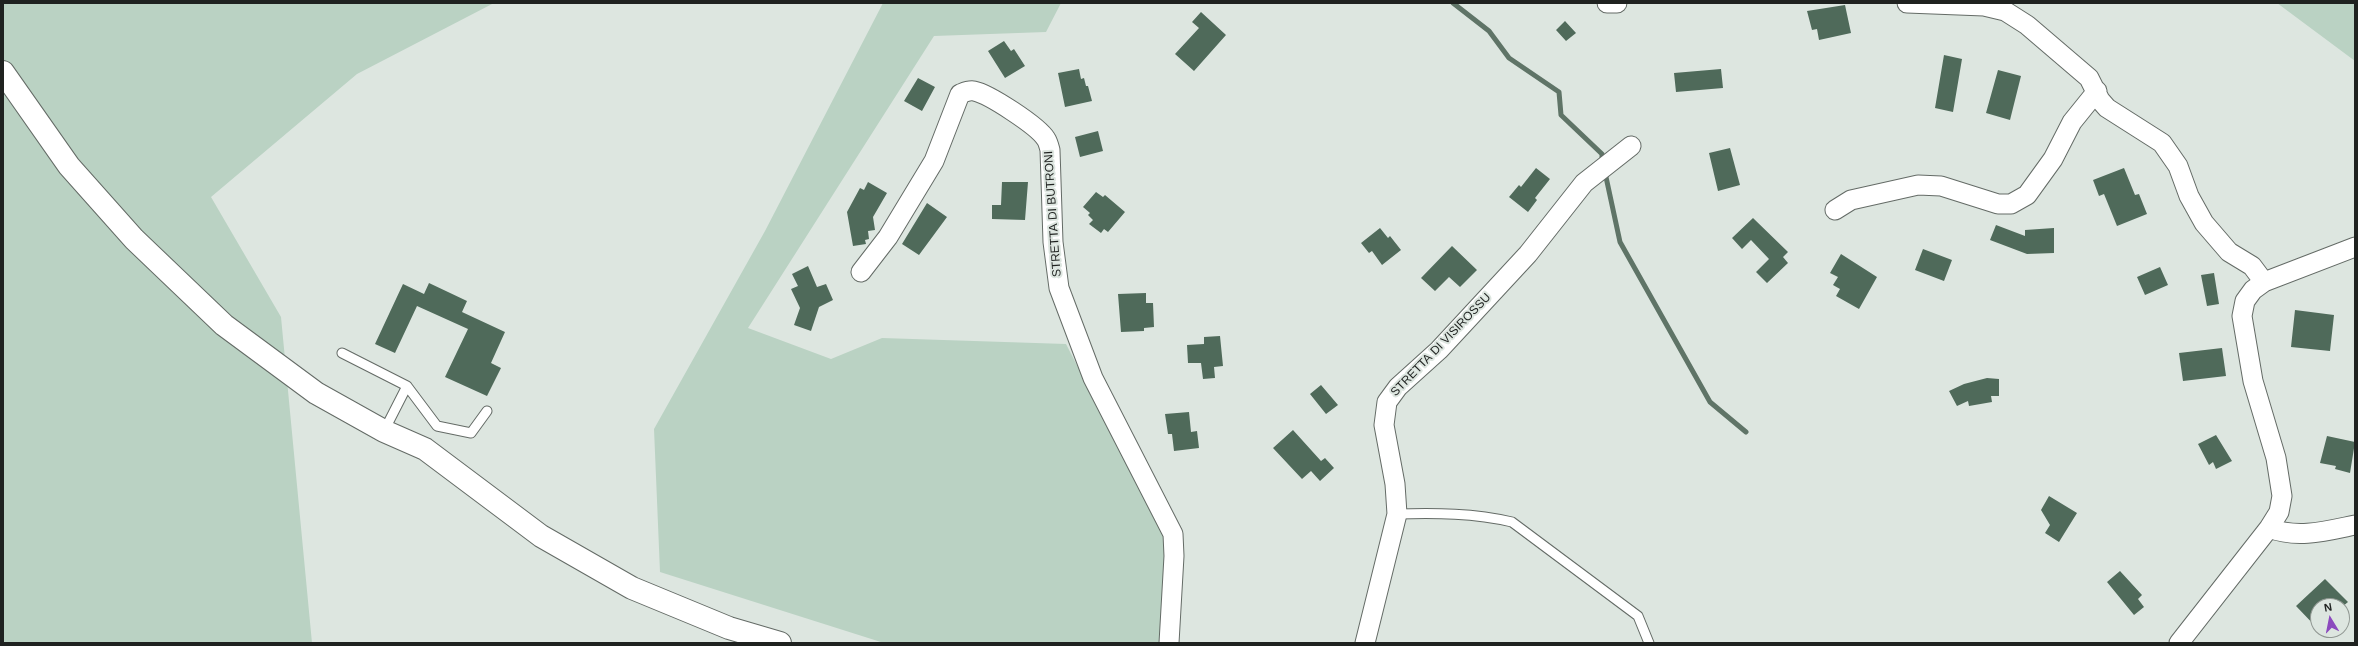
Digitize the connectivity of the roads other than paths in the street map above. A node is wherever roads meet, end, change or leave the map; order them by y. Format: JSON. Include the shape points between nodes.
{"nodes":[{"id":1,"x":1607,"y":3,"type":"edge"},
{"id":2,"x":1616,"y":3,"type":"edge"},
{"id":3,"x":1907,"y":3,"type":"edge"},
{"id":4,"x":3,"y":72,"type":"edge"},
{"id":5,"x":2097,"y":91,"type":"junction"},
{"id":6,"x":1631,"y":146,"type":"dead end"},
{"id":7,"x":1835,"y":210,"type":"dead end"},
{"id":8,"x":2355,"y":247,"type":"edge"},
{"id":9,"x":861,"y":272,"type":"dead end"},
{"id":10,"x":2264,"y":282,"type":"junction"},
{"id":11,"x":342,"y":353,"type":"dead end"},
{"id":12,"x":407,"y":386,"type":"junction"},
{"id":13,"x":487,"y":411,"type":"dead end"},
{"id":14,"x":384,"y":431,"type":"junction"},
{"id":15,"x":1397,"y":514,"type":"junction"},
{"id":16,"x":2355,"y":525,"type":"edge"},
{"id":17,"x":2270,"y":528,"type":"junction"},
{"id":18,"x":780,"y":643,"type":"edge"},
{"id":19,"x":1168,"y":643,"type":"edge"},
{"id":20,"x":1365,"y":643,"type":"edge"},
{"id":21,"x":1649,"y":643,"type":"edge"},
{"id":22,"x":2179,"y":643,"type":"edge"}],
"edges":[{"from":1,"to":2,"type":"street"},
{"from":3,"to":5,"type":"street","via":[[1984,6],[2005,12],[2026,25],[2089,78]]},
{"from":4,"to":14,"type":"street","via":[[69,166],[134,239],[224,325],[316,393]]},
{"from":5,"to":7,"type":"street","via":[[2072,122],[2053,159],[2027,195],[2011,204],[1998,204],[1940,186],[1918,185],[1851,200]]},
{"from":5,"to":10,"type":"street","via":[[2107,108],[2162,143],[2178,166],[2189,196],[2204,224],[2228,252],[2252,266]]},
{"from":6,"to":15,"type":"street","name":"STRETTA DI VISIROSSU","via":[[1584,183],[1528,254],[1439,350],[1398,387],[1386,402],[1384,425],[1395,484]]},
{"from":8,"to":10,"type":"street"},
{"from":9,"to":19,"type":"street","name":"STRETTA DI BUTRONI","via":[[888,237],[934,161],[960,94],[975,91],[1008,108],[1047,140],[1050,150],[1053,242],[1059,288],[1093,378],[1174,534]]},
{"from":10,"to":17,"type":"street","via":[[2253,290],[2245,301],[2242,316],[2253,381],[2276,458],[2282,496],[2279,512]]},
{"from":11,"to":12,"type":"lane"},
{"from":12,"to":13,"type":"lane","via":[[437,426],[471,433]]},
{"from":12,"to":14,"type":"lane"},
{"from":14,"to":18,"type":"street","via":[[425,449],[540,536],[632,588],[729,628]]},
{"from":15,"to":20,"type":"street","name":"STRETTA DI VISIROSSU"},
{"from":15,"to":21,"type":"lane","via":[[1487,516],[1512,522],[1638,616]]},
{"from":16,"to":17,"type":"street","via":[[2310,534],[2284,534]]},
{"from":17,"to":22,"type":"street"}]}
